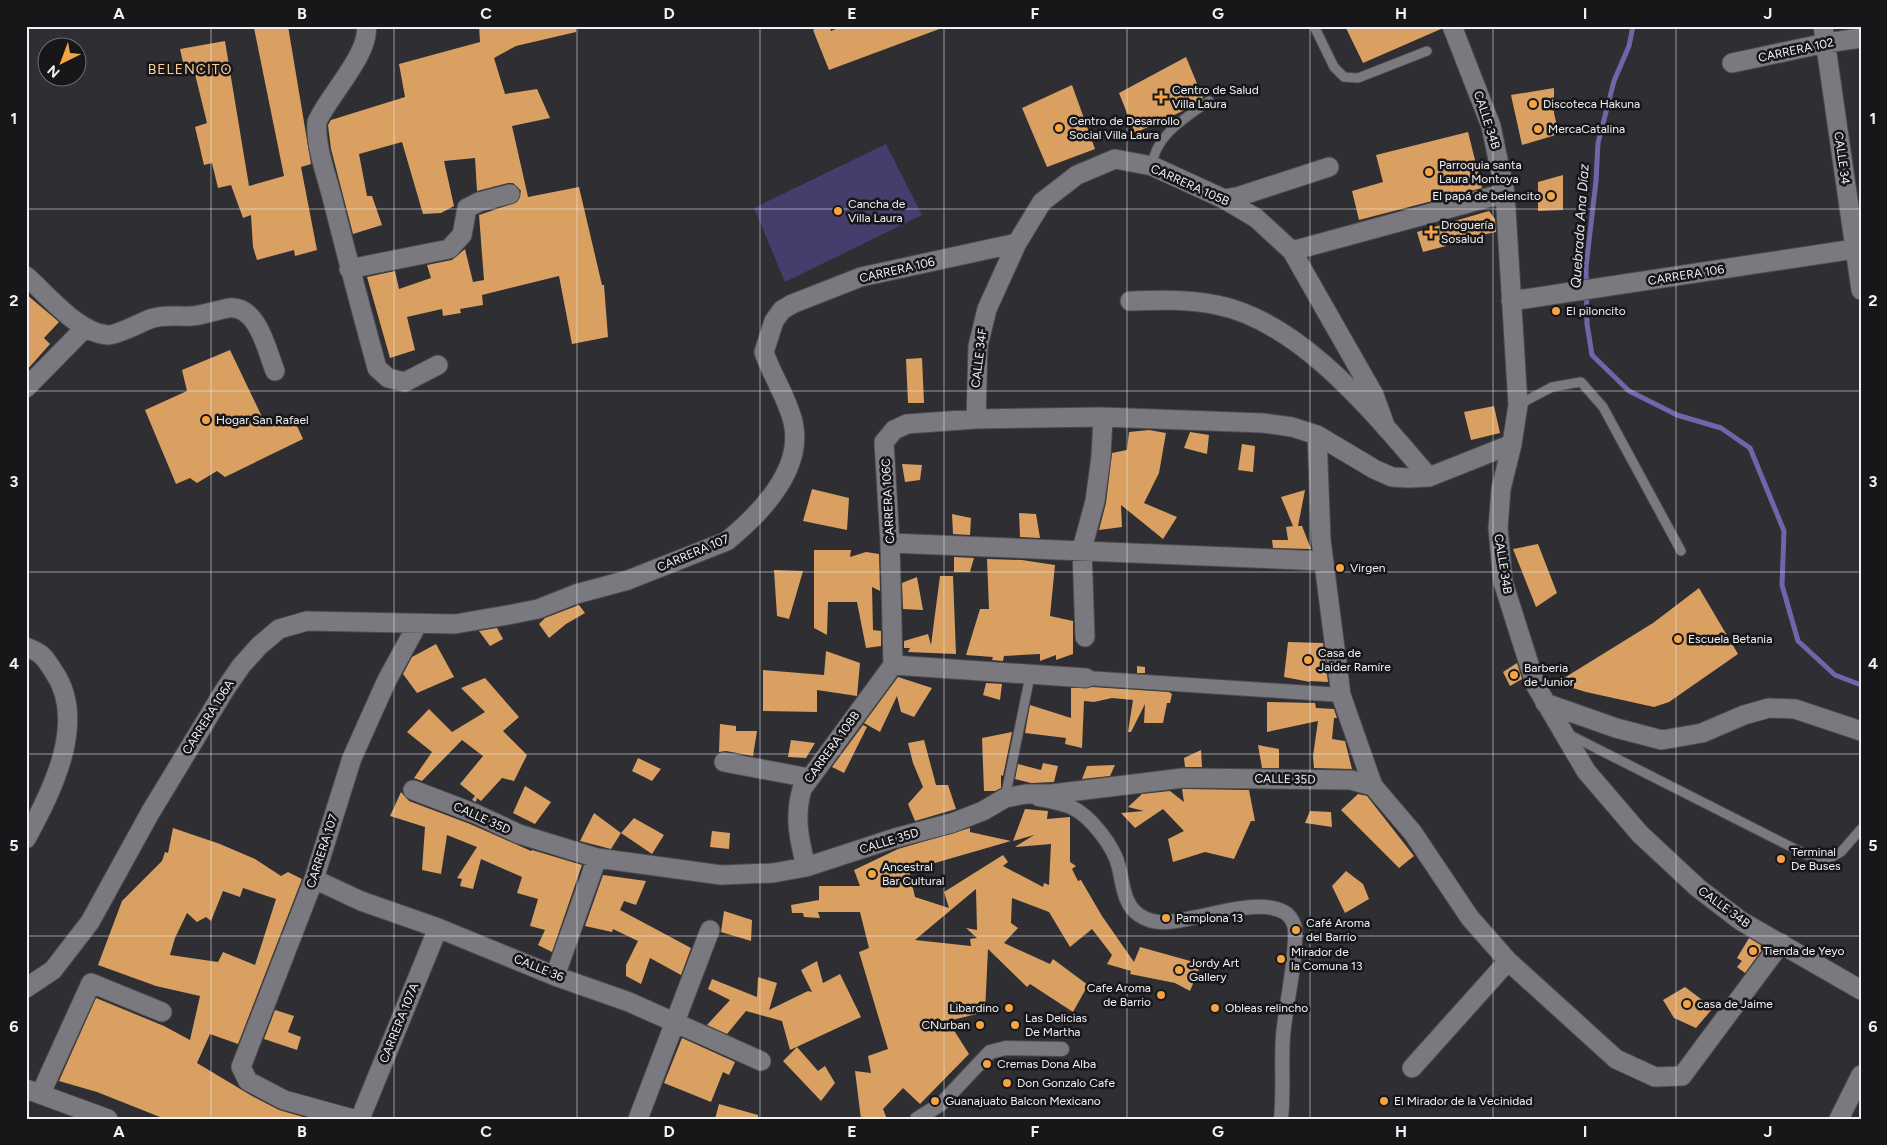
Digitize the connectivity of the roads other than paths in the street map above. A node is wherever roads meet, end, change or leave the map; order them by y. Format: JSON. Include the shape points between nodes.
{"nodes":[{"id":1,"x":366,"y":26,"type":"edge"},
{"id":2,"x":1314,"y":26,"type":"edge"},
{"id":3,"x":1452,"y":26,"type":"edge"},
{"id":4,"x":1824,"y":35,"type":"edge"},
{"id":5,"x":1861,"y":38,"type":"edge"},
{"id":6,"x":1427,"y":51,"type":"dead end"},
{"id":7,"x":1732,"y":63,"type":"dead end"},
{"id":8,"x":1209,"y":101,"type":"dead end"},
{"id":9,"x":1152,"y":166,"type":"junction"},
{"id":10,"x":1329,"y":167,"type":"dead end"},
{"id":11,"x":1505,"y":193,"type":"junction"},
{"id":12,"x":510,"y":194,"type":"dead end"},
{"id":13,"x":1224,"y":199,"type":"junction"},
{"id":14,"x":1017,"y":243,"type":"junction"},
{"id":15,"x":1858,"y":249,"type":"edge"},
{"id":16,"x":1292,"y":251,"type":"junction"},
{"id":17,"x":349,"y":269,"type":"junction"},
{"id":18,"x":26,"y":276,"type":"edge"},
{"id":19,"x":1861,"y":290,"type":"edge"},
{"id":20,"x":1130,"y":301,"type":"dead end"},
{"id":21,"x":1510,"y":301,"type":"junction"},
{"id":22,"x":782,"y":310,"type":"joint"},
{"id":23,"x":84,"y":329,"type":"junction"},
{"id":24,"x":438,"y":365,"type":"dead end"},
{"id":25,"x":275,"y":371,"type":"dead end"},
{"id":26,"x":26,"y":388,"type":"edge"},
{"id":27,"x":1518,"y":405,"type":"junction"},
{"id":28,"x":1103,"y":417,"type":"junction"},
{"id":29,"x":976,"y":419,"type":"junction"},
{"id":30,"x":1386,"y":428,"type":"junction"},
{"id":31,"x":1317,"y":435,"type":"junction"},
{"id":32,"x":1512,"y":444,"type":"junction"},
{"id":33,"x":1429,"y":477,"type":"junction"},
{"id":34,"x":890,"y":543,"type":"junction"},
{"id":35,"x":1082,"y":549,"type":"junction"},
{"id":36,"x":1681,"y":552,"type":"dead end"},
{"id":37,"x":1324,"y":561,"type":"junction"},
{"id":38,"x":492,"y":617,"type":"joint"},
{"id":39,"x":417,"y":625,"type":"junction"},
{"id":40,"x":1085,"y":637,"type":"dead end"},
{"id":41,"x":26,"y":647,"type":"edge"},
{"id":42,"x":893,"y":666,"type":"junction"},
{"id":43,"x":1030,"y":676,"type":"junction"},
{"id":44,"x":1086,"y":678,"type":"joint"},
{"id":45,"x":1341,"y":695,"type":"junction"},
{"id":46,"x":1544,"y":703,"type":"junction"},
{"id":47,"x":1561,"y":730,"type":"junction"},
{"id":48,"x":1861,"y":731,"type":"edge"},
{"id":49,"x":724,"y":762,"type":"dead end"},
{"id":50,"x":809,"y":778,"type":"junction"},
{"id":51,"x":1373,"y":786,"type":"junction"},
{"id":52,"x":413,"y":790,"type":"dead end"},
{"id":53,"x":1026,"y":794,"type":"junction"},
{"id":54,"x":1005,"y":798,"type":"junction"},
{"id":55,"x":1861,"y":829,"type":"edge"},
{"id":56,"x":26,"y":840,"type":"edge"},
{"id":57,"x":597,"y":858,"type":"junction"},
{"id":58,"x":806,"y":867,"type":"junction"},
{"id":59,"x":314,"y":879,"type":"junction"},
{"id":60,"x":438,"y":928,"type":"junction"},
{"id":61,"x":710,"y":930,"type":"dead end"},
{"id":62,"x":1781,"y":943,"type":"junction"},
{"id":63,"x":1508,"y":961,"type":"junction"},
{"id":64,"x":556,"y":976,"type":"junction"},
{"id":65,"x":26,"y":988,"type":"edge"},
{"id":66,"x":1861,"y":990,"type":"edge"},
{"id":67,"x":162,"y":1012,"type":"dead end"},
{"id":68,"x":674,"y":1023,"type":"junction"},
{"id":69,"x":1062,"y":1048,"type":"dead end"},
{"id":70,"x":762,"y":1061,"type":"dead end"},
{"id":71,"x":1412,"y":1068,"type":"dead end"},
{"id":72,"x":1861,"y":1075,"type":"edge"},
{"id":73,"x":34,"y":1091,"type":"edge"},
{"id":74,"x":108,"y":1119,"type":"edge"},
{"id":75,"x":353,"y":1119,"type":"edge"},
{"id":76,"x":360,"y":1119,"type":"edge"},
{"id":77,"x":638,"y":1119,"type":"edge"},
{"id":78,"x":917,"y":1119,"type":"edge"},
{"id":79,"x":1281,"y":1119,"type":"edge"},
{"id":80,"x":1839,"y":1119,"type":"edge"}],
"edges":[{"from":1,"to":17,"type":"street","via":[[363,51],[319,117],[317,130]]},
{"from":2,"to":6,"type":"lane","via":[[1334,67],[1344,77],[1358,78]]},
{"from":3,"to":11,"type":"street","name":"CALLE 34B","via":[[1491,126]]},
{"from":4,"to":5,"type":"street","name":"CARRERA 102"},
{"from":4,"to":7,"type":"street","name":"CARRERA 102"},
{"from":4,"to":15,"type":"street","name":"CALLE 34"},
{"from":8,"to":9,"type":"lane","via":[[1172,128],[1154,154]]},
{"from":9,"to":13,"type":"street","name":"CARRERA 105B"},
{"from":9,"to":14,"type":"street","name":"CARRERA 105B","via":[[1116,159],[1077,175],[1042,202]]},
{"from":10,"to":13,"type":"street"},
{"from":11,"to":16,"type":"street"},
{"from":11,"to":21,"type":"street","name":"CALLE 34B"},
{"from":12,"to":17,"type":"street","via":[[467,208],[462,236],[449,249]]},
{"from":13,"to":16,"type":"street","name":"CARRERA 105B","via":[[1256,218]]},
{"from":14,"to":22,"type":"street","name":"CARRERA 106","via":[[861,278],[819,292]]},
{"from":14,"to":29,"type":"street","name":"CALLE 34F","via":[[997,282],[982,328],[977,364]]},
{"from":15,"to":19,"type":"street","name":"CALLE 34"},
{"from":15,"to":21,"type":"street","name":"CARRERA 106"},
{"from":16,"to":30,"type":"street","name":"CARRERA 105B","via":[[1374,395]]},
{"from":17,"to":24,"type":"street","via":[[377,368],[388,378],[404,382]]},
{"from":18,"to":23,"type":"street"},
{"from":20,"to":30,"type":"street","via":[[1217,304],[1273,325],[1354,394]]},
{"from":21,"to":27,"type":"street","name":"CALLE 34B"},
{"from":22,"to":38,"type":"street","name":"CARRERA 107","via":[[770,328],[764,352],[793,423],[792,461],[780,483],[741,530],[727,541],[628,580],[576,594],[538,609]]},
{"from":23,"to":25,"type":"street","via":[[109,335],[153,318],[241,309],[258,328]]},
{"from":23,"to":26,"type":"street"},
{"from":27,"to":32,"type":"street","name":"CALLE 34B"},
{"from":27,"to":36,"type":"lane","via":[[1552,388],[1581,382],[1603,407]]},
{"from":28,"to":29,"type":"street","name":"CARRERA 106C"},
{"from":28,"to":31,"type":"street","name":"CARRERA 106C","via":[[1263,423]]},
{"from":28,"to":35,"type":"street","via":[[1095,501]]},
{"from":29,"to":34,"type":"street","name":"CARRERA 106C","via":[[908,424],[894,430],[884,442]]},
{"from":30,"to":33,"type":"street"},
{"from":31,"to":33,"type":"street","name":"CARRERA 106C","via":[[1392,477]]},
{"from":31,"to":37,"type":"street"},
{"from":32,"to":33,"type":"street"},
{"from":32,"to":46,"type":"street","name":"CALLE 34B","via":[[1501,490],[1498,528],[1504,582]]},
{"from":34,"to":35,"type":"street"},
{"from":34,"to":42,"type":"street","name":"CARRERA 106C"},
{"from":35,"to":37,"type":"street"},
{"from":35,"to":40,"type":"street"},
{"from":37,"to":45,"type":"street"},
{"from":38,"to":39,"type":"street","name":"CARRERA 106A","via":[[456,624]]},
{"from":39,"to":59,"type":"street","name":"CARRERA 107","via":[[387,680],[352,758]]},
{"from":39,"to":65,"type":"street","name":"CARRERA 106A","via":[[307,620],[279,629],[259,646],[241,666],[203,725],[90,922],[53,970]]},
{"from":41,"to":56,"type":"street","via":[[41,652],[59,679],[66,708],[67,738],[58,774]]},
{"from":42,"to":43,"type":"street"},
{"from":42,"to":50,"type":"street","name":"CARRERA 108B"},
{"from":43,"to":44,"type":"street"},
{"from":43,"to":54,"type":"lane"},
{"from":44,"to":45,"type":"street"},
{"from":45,"to":51,"type":"street"},
{"from":46,"to":47,"type":"street","name":"CALLE 34B"},
{"from":46,"to":48,"type":"street","via":[[1662,740],[1702,733],[1769,708],[1795,708]]},
{"from":47,"to":55,"type":"lane","via":[[1807,855],[1826,860],[1841,852]]},
{"from":47,"to":62,"type":"street","name":"CALLE 34B","via":[[1586,771],[1640,834],[1698,888],[1741,921]]},
{"from":49,"to":50,"type":"street"},
{"from":50,"to":58,"type":"street","name":"CARRERA 108B","via":[[802,789],[796,816]]},
{"from":51,"to":53,"type":"street","name":"CALLE 35D","via":[[1351,780],[1183,778],[1052,794]]},
{"from":51,"to":63,"type":"street","via":[[1412,833],[1470,918]]},
{"from":52,"to":57,"type":"street","name":"CALLE 35D","via":[[519,834]]},
{"from":53,"to":54,"type":"street","name":"CALLE 35D"},
{"from":53,"to":79,"type":"street","via":[[1072,808],[1093,824],[1108,842],[1119,866],[1128,904],[1139,915],[1170,923],[1248,908],[1284,912],[1291,919],[1295,928],[1283,1036]]},
{"from":54,"to":58,"type":"street","name":"CALLE 35D","via":[[952,823]]},
{"from":57,"to":58,"type":"street","name":"CALLE 35D","via":[[721,875],[773,873]]},
{"from":57,"to":64,"type":"street"},
{"from":59,"to":60,"type":"street","name":"CALLE 36","via":[[361,901]]},
{"from":59,"to":75,"type":"street","name":"CARRERA 107","via":[[241,1067],[248,1081],[284,1100]]},
{"from":60,"to":64,"type":"street","name":"CALLE 36"},
{"from":60,"to":76,"type":"street","name":"CARRERA 107A"},
{"from":61,"to":68,"type":"street"},
{"from":62,"to":63,"type":"street","via":[[1682,1076],[1655,1077],[1616,1059]]},
{"from":62,"to":66,"type":"street","name":"CALLE 34B"},
{"from":63,"to":71,"type":"street"},
{"from":64,"to":68,"type":"street","name":"CALLE 36","via":[[629,1002]]},
{"from":67,"to":73,"type":"street","via":[[91,983]]},
{"from":68,"to":70,"type":"street","name":"CALLE 36"},
{"from":68,"to":77,"type":"street"},
{"from":69,"to":78,"type":"street","via":[[1006,1048],[990,1052],[941,1104]]},
{"from":72,"to":80,"type":"street"},
{"from":73,"to":74,"type":"street"}]}
